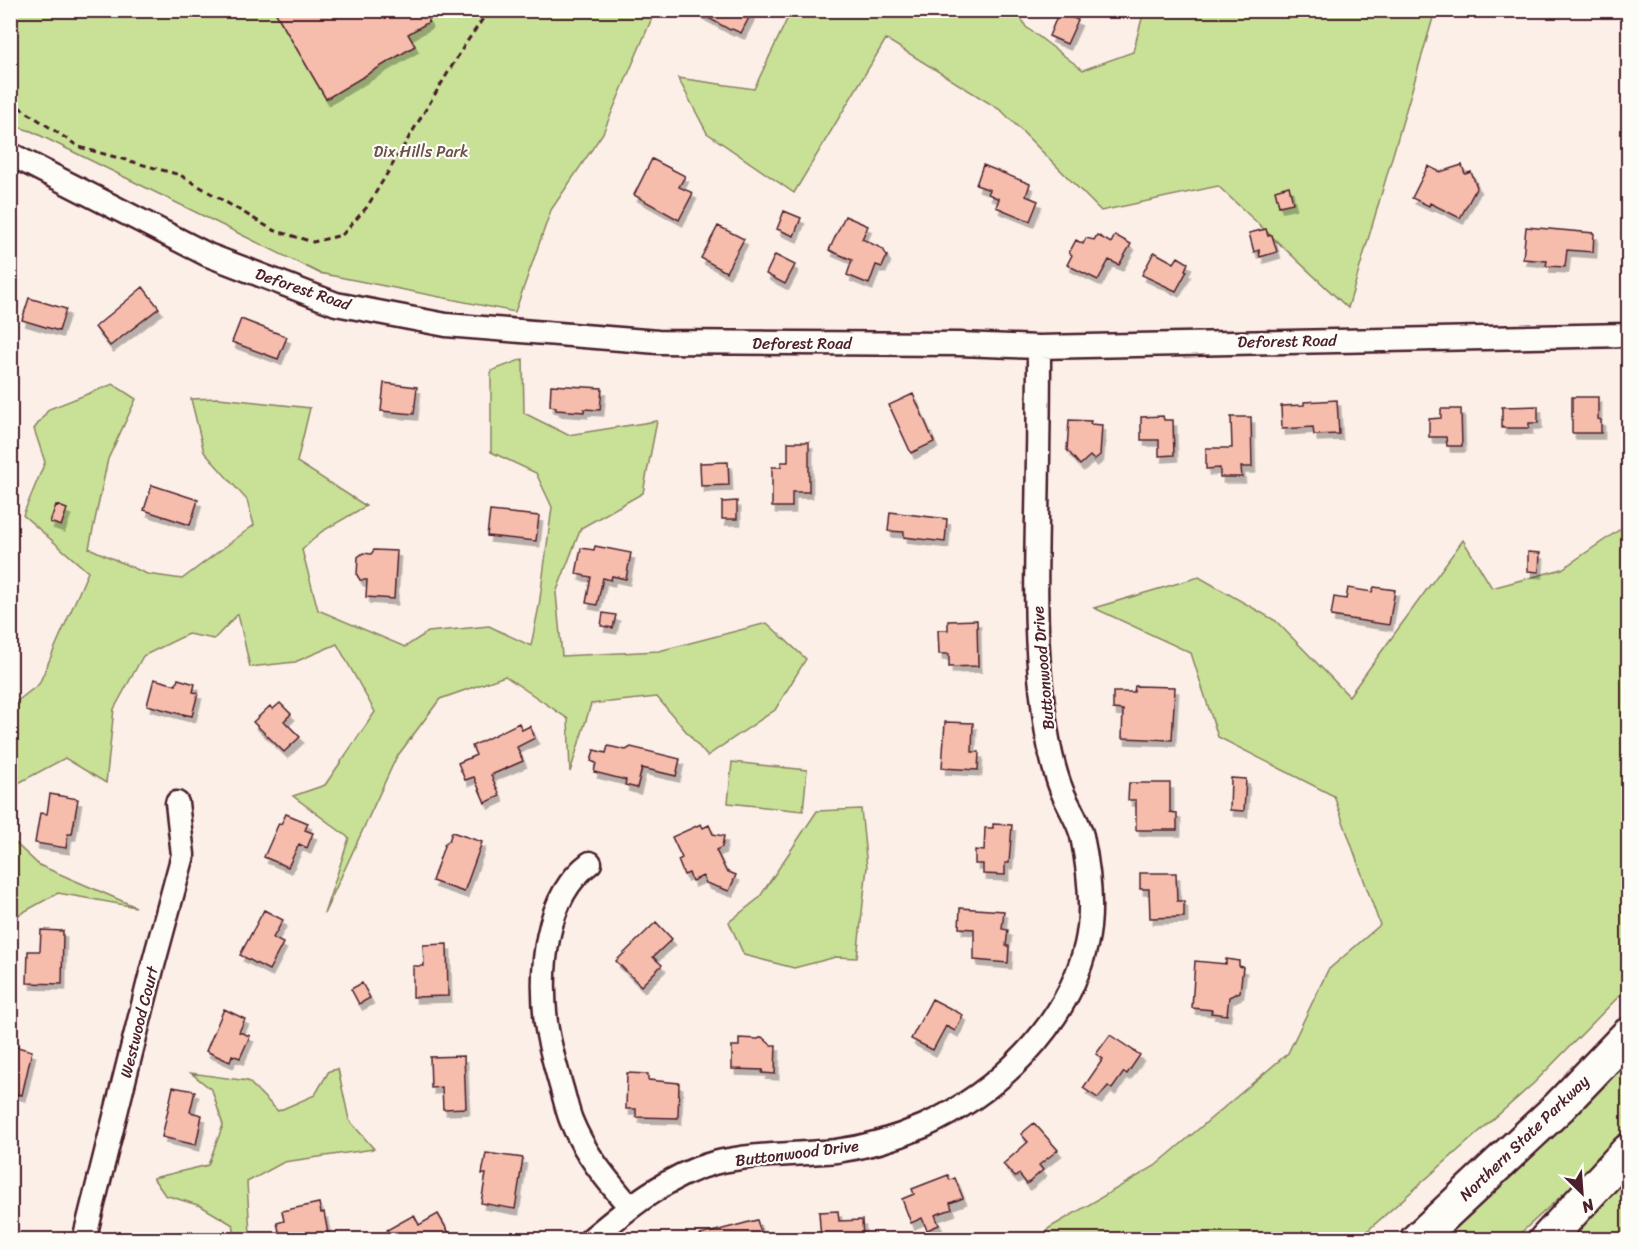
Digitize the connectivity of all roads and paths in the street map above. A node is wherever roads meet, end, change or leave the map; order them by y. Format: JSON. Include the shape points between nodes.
{"nodes":[{"id":1,"x":489,"y":10,"type":"edge"},
{"id":2,"x":10,"y":101,"type":"edge"},
{"id":3,"x":10,"y":154,"type":"edge"},
{"id":4,"x":1629,"y":335,"type":"edge"},
{"id":5,"x":1039,"y":347,"type":"junction"},
{"id":6,"x":177,"y":803,"type":"dead end"},
{"id":7,"x":591,"y":863,"type":"dead end"},
{"id":8,"x":1629,"y":1035,"type":"edge"},
{"id":9,"x":1629,"y":1151,"type":"edge"},
{"id":10,"x":629,"y":1206,"type":"junction"},
{"id":11,"x":84,"y":1239,"type":"edge"},
{"id":12,"x":590,"y":1239,"type":"edge"},
{"id":13,"x":1417,"y":1239,"type":"edge"},
{"id":14,"x":1546,"y":1239,"type":"edge"}],
"edges":[{"from":1,"to":2,"type":"path","via":[[367,207],[342,235],[313,242],[273,230],[180,175],[79,147]]},
{"from":3,"to":5,"type":"street","name":"Deforest Road","via":[[208,255],[336,304],[446,325],[658,342]]},
{"from":4,"to":5,"type":"street","name":"Deforest Road"},
{"from":5,"to":10,"type":"street","name":"Buttonwood Drive","via":[[1039,666],[1051,750],[1061,789],[1081,832],[1088,873],[1087,942],[1077,976],[1031,1047],[960,1108],[879,1142],[712,1163]]},
{"from":6,"to":11,"type":"street","name":"Westwood Court","via":[[183,855]]},
{"from":7,"to":10,"type":"street","via":[[577,873],[557,903],[543,982],[546,1025],[571,1120],[596,1167]]},
{"from":8,"to":13,"type":"highway","name":"Northern State Parkway"},
{"from":9,"to":14,"type":"highway"},
{"from":10,"to":12,"type":"street","name":"Buttonwood Drive"}]}
